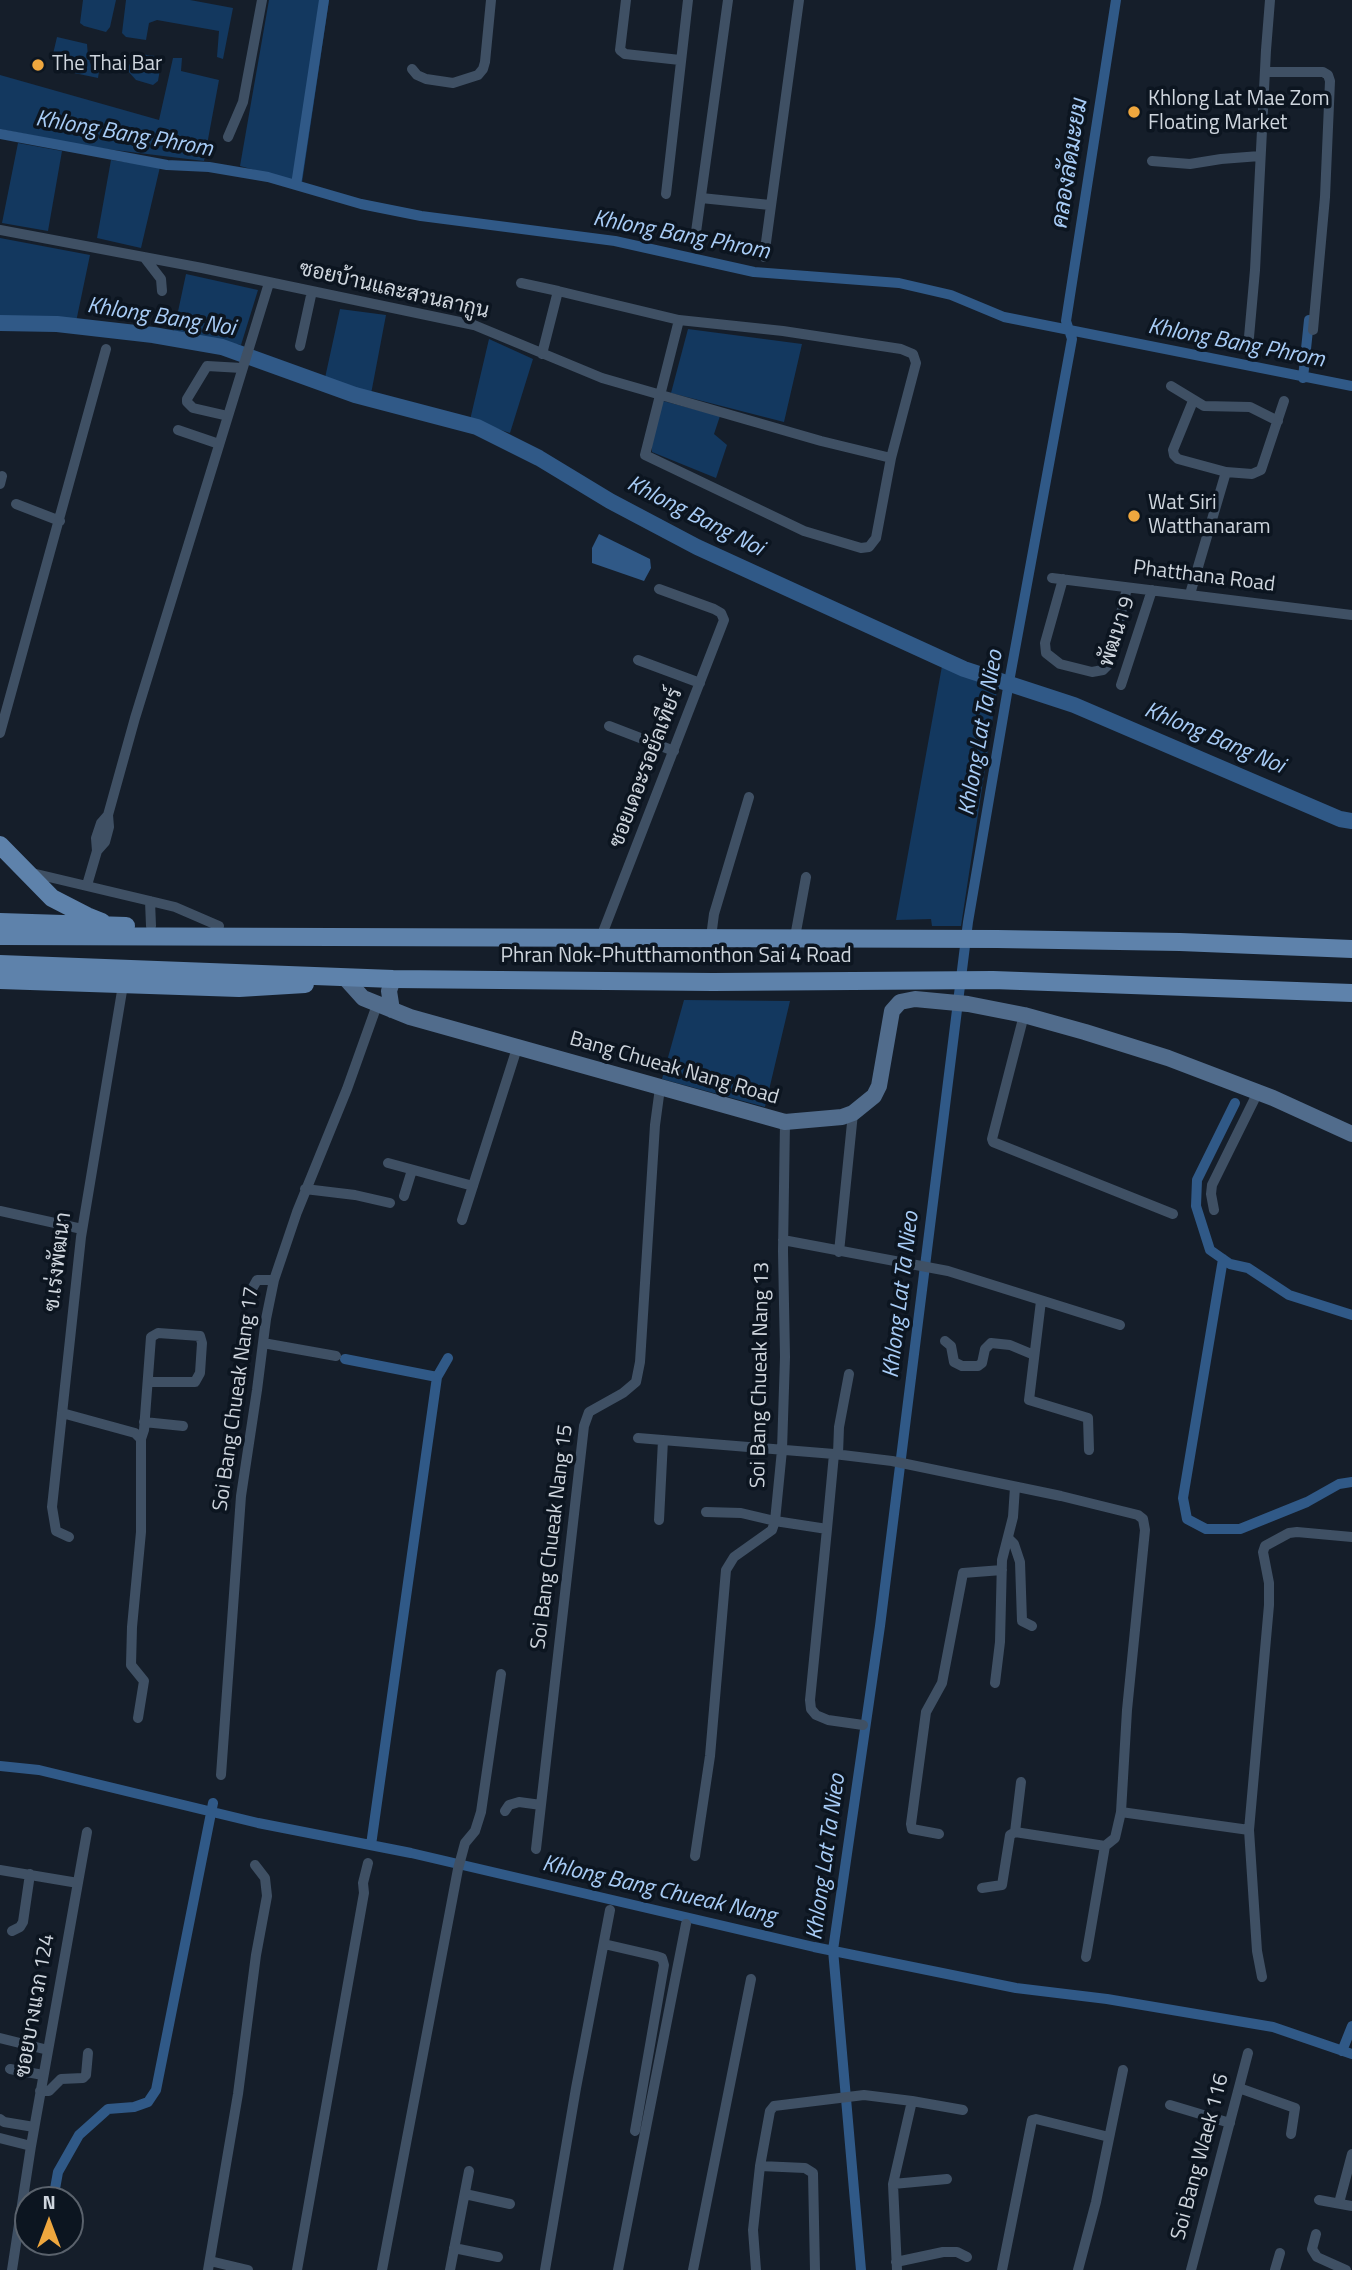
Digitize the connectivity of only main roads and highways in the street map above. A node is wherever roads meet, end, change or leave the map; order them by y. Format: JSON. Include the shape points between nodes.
{"nodes":[{"id":1,"x":0,"y":845,"type":"edge"},
{"id":2,"x":0,"y":922,"type":"edge"},
{"id":3,"x":125,"y":926,"type":"junction"},
{"id":4,"x":0,"y":936,"type":"edge"},
{"id":5,"x":451,"y":939,"type":"junction"},
{"id":6,"x":1352,"y":949,"type":"edge"},
{"id":7,"x":0,"y":964,"type":"edge"},
{"id":8,"x":325,"y":977,"type":"junction"},
{"id":9,"x":0,"y":980,"type":"edge"},
{"id":10,"x":1350,"y":993,"type":"edge"}],
"edges":[{"from":1,"to":3,"type":"main road","via":[[52,898]]},
{"from":2,"to":3,"type":"main road"},
{"from":3,"to":5,"type":"main road","via":[[365,930]]},
{"from":4,"to":5,"type":"main road","name":"Phran Nok-Phutthamonthon Sai 4 Road"},
{"from":5,"to":6,"type":"main road","name":"Phran Nok-Phutthamonthon Sai 4 Road","via":[[929,938]]},
{"from":7,"to":8,"type":"main road","name":"Phran Nok-Phutthamonthon Sai 4 Road"},
{"from":8,"to":9,"type":"main road","via":[[300,985],[263,988]]},
{"from":8,"to":10,"type":"main road","name":"Phran Nok-Phutthamonthon Sai 4 Road","via":[[993,980]]}]}
